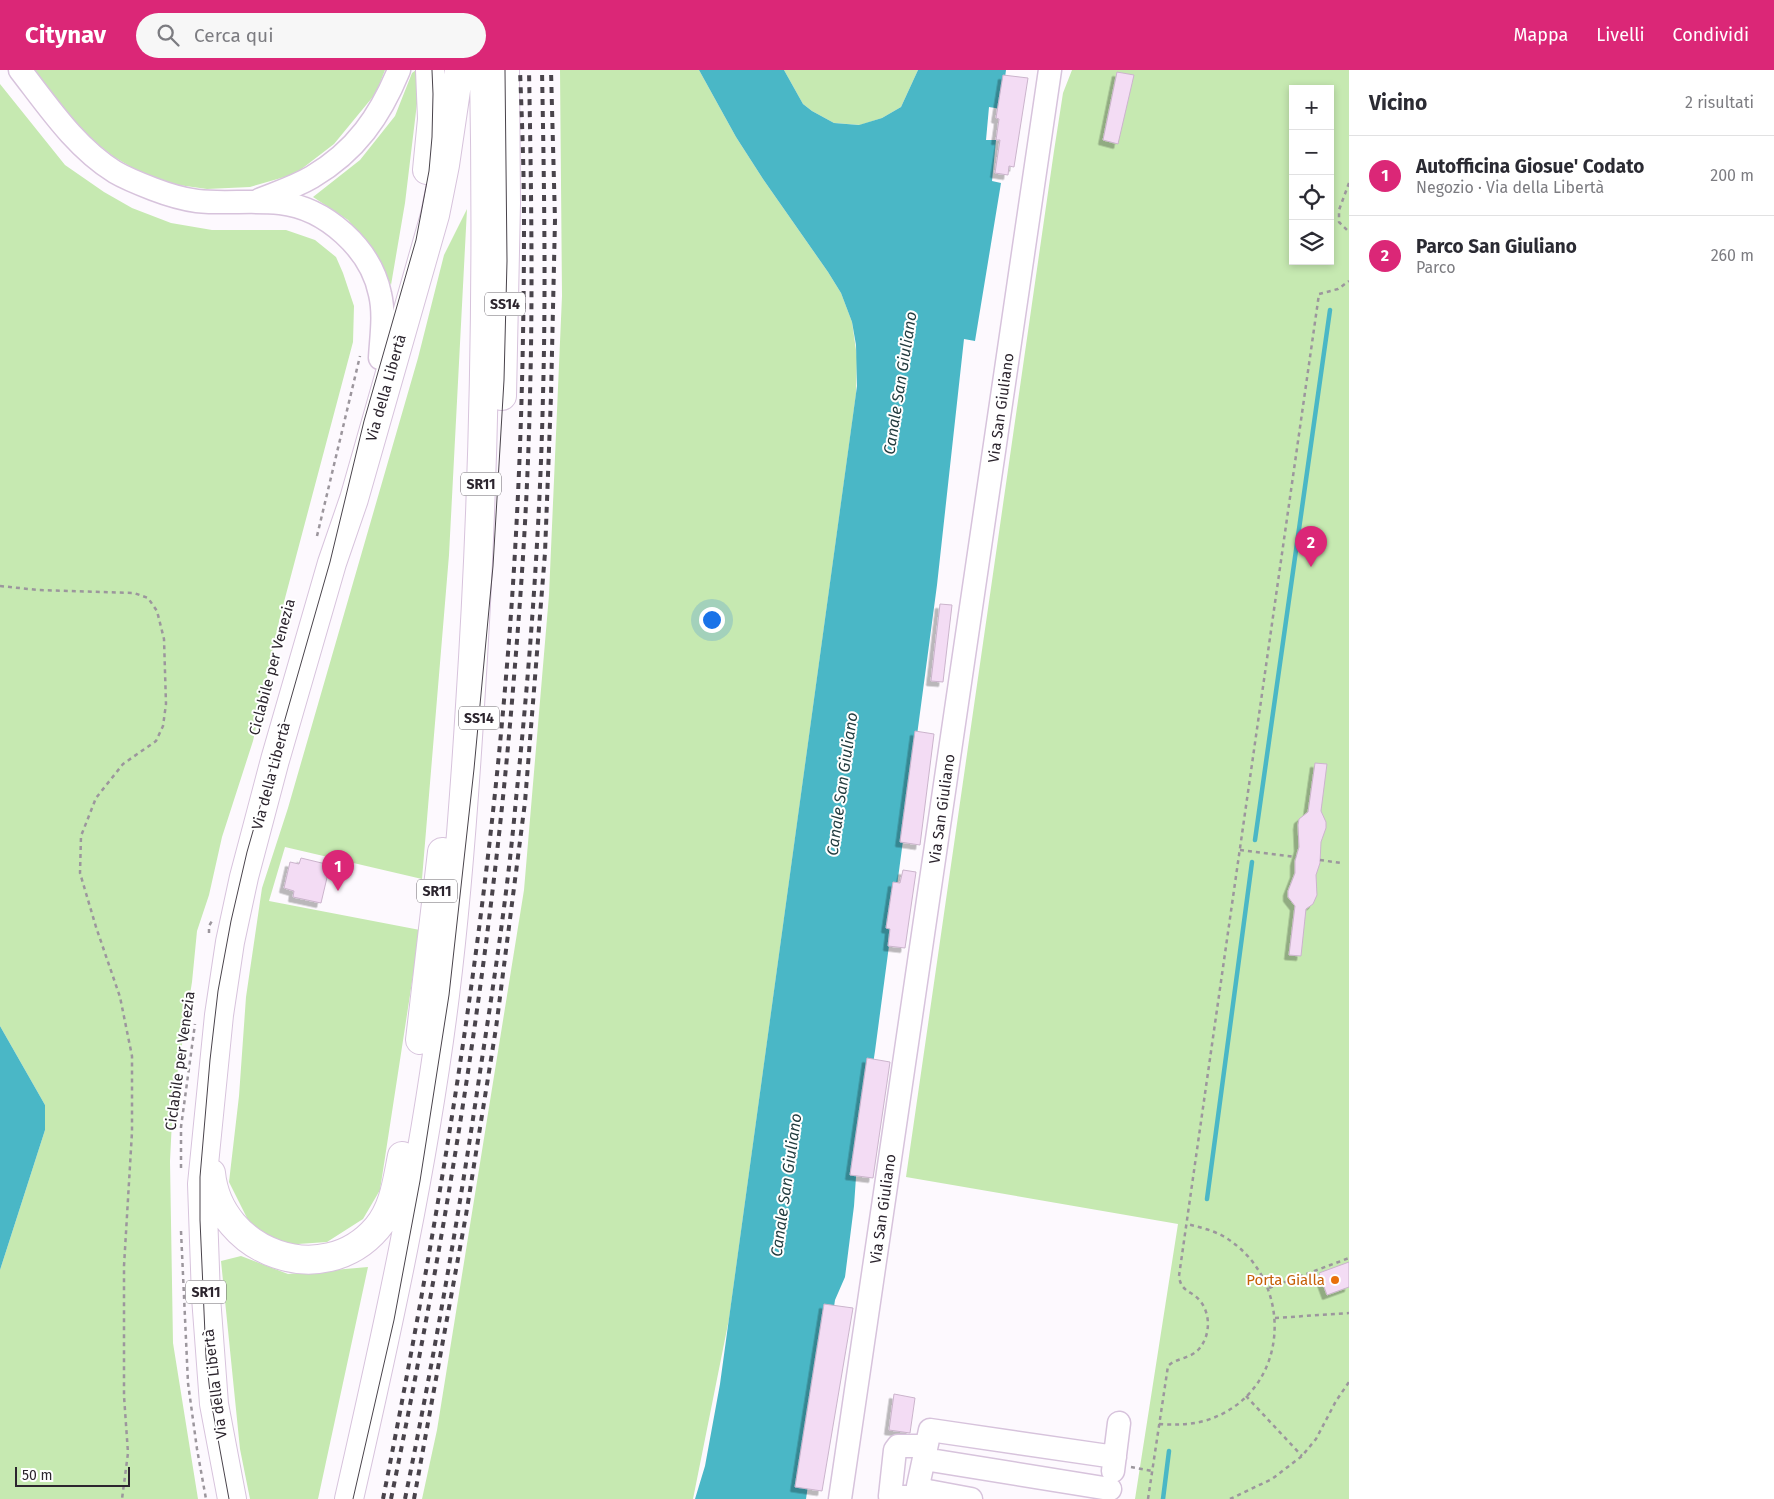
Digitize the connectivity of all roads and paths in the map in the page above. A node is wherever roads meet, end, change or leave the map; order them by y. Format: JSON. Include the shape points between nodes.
{"nodes":[{"id":1,"x":20,"y":70,"type":"edge"},
{"id":2,"x":399,"y":70,"type":"edge"},
{"id":3,"x":430,"y":70,"type":"edge"},
{"id":4,"x":459,"y":70,"type":"edge"},
{"id":5,"x":484,"y":70,"type":"edge"},
{"id":6,"x":505,"y":70,"type":"edge"},
{"id":7,"x":1050,"y":70,"type":"edge"},
{"id":8,"x":1055,"y":70,"type":"edge"},
{"id":9,"x":1044,"y":118,"type":"junction"},
{"id":10,"x":1349,"y":183,"type":"edge"},
{"id":11,"x":252,"y":202,"type":"junction"},
{"id":12,"x":1349,"y":232,"type":"edge"},
{"id":13,"x":485,"y":240,"type":"junction"},
{"id":14,"x":1349,"y":281,"type":"edge"},
{"id":15,"x":371,"y":355,"type":"junction"},
{"id":16,"x":316,"y":539,"type":"dead end"},
{"id":17,"x":332,"y":563,"type":"junction"},
{"id":18,"x":0,"y":586,"type":"edge"},
{"id":19,"x":1240,"y":850,"type":"junction"},
{"id":20,"x":1296,"y":857,"type":"dead end"},
{"id":21,"x":1320,"y":860,"type":"dead end"},
{"id":22,"x":1341,"y":863,"type":"dead end"},
{"id":23,"x":456,"y":898,"type":"junction"},
{"id":24,"x":212,"y":920,"type":"dead end"},
{"id":25,"x":209,"y":936,"type":"dead end"},
{"id":26,"x":196,"y":1016,"type":"dead end"},
{"id":27,"x":211,"y":1084,"type":"junction"},
{"id":28,"x":181,"y":1177,"type":"dead end"},
{"id":29,"x":181,"y":1222,"type":"dead end"},
{"id":30,"x":1187,"y":1224,"type":"junction"},
{"id":31,"x":1349,"y":1258,"type":"edge"},
{"id":32,"x":1268,"y":1288,"type":"junction"},
{"id":33,"x":1349,"y":1313,"type":"edge"},
{"id":34,"x":1275,"y":1318,"type":"junction"},
{"id":35,"x":1349,"y":1382,"type":"edge"},
{"id":36,"x":1246,"y":1396,"type":"junction"},
{"id":37,"x":1119,"y":1423,"type":"dead end"},
{"id":38,"x":1159,"y":1424,"type":"junction"},
{"id":39,"x":925,"y":1453,"type":"junction"},
{"id":40,"x":1302,"y":1456,"type":"junction"},
{"id":41,"x":1115,"y":1457,"type":"junction"},
{"id":42,"x":1140,"y":1469,"type":"dead end"},
{"id":43,"x":1152,"y":1471,"type":"junction"},
{"id":44,"x":928,"y":1491,"type":"junction"},
{"id":45,"x":1110,"y":1494,"type":"edge"},
{"id":46,"x":122,"y":1499,"type":"edge"},
{"id":47,"x":206,"y":1499,"type":"edge"},
{"id":48,"x":232,"y":1499,"type":"edge"},
{"id":49,"x":349,"y":1499,"type":"edge"},
{"id":50,"x":840,"y":1499,"type":"edge"},
{"id":51,"x":971,"y":1499,"type":"edge"},
{"id":52,"x":1148,"y":1499,"type":"edge"},
{"id":53,"x":1230,"y":1499,"type":"edge"}],
"edges":[{"from":1,"to":11,"type":"street","via":[[74,138],[116,172],[154,189],[196,201]]},
{"from":2,"to":11,"type":"street","via":[[376,116],[359,140],[340,158],[311,178]]},
{"from":3,"to":15,"type":"highway","via":[[432,120],[426,185],[411,250]]},
{"from":4,"to":17,"type":"highway","name":"Via della Libertà","number":"SR11","via":[[446,164],[435,215],[357,490]]},
{"from":5,"to":13,"type":"highway","number":"SR11"},
{"from":6,"to":23,"type":"highway","number":"SS14","via":[[505,306],[495,529],[474,769]]},
{"from":7,"to":9,"type":"street","name":"Via San Giuliano"},
{"from":8,"to":9,"type":"street","name":"Via San Giuliano"},
{"from":9,"to":50,"type":"street","name":"Via San Giuliano"},
{"from":10,"to":12,"type":"path","via":[[1339,210],[1339,222]]},
{"from":11,"to":15,"type":"street","via":[[280,203],[317,215],[361,251],[373,273],[382,310]]},
{"from":13,"to":23,"type":"highway","number":"SR11","via":[[476,613]]},
{"from":13,"to":27,"type":"highway","number":"SR11","via":[[466,634],[456,730],[415,1082],[396,1184],[385,1216],[377,1228],[338,1254],[309,1260],[282,1257],[240,1233],[221,1208],[212,1182],[208,1145]]},
{"from":14,"to":19,"type":"path","via":[[1338,289],[1319,294]]},
{"from":15,"to":16,"type":"path"},
{"from":15,"to":17,"type":"highway"},
{"from":17,"to":27,"type":"highway","name":"Via della Libertà","number":"SR11","via":[[244,876],[229,951]]},
{"from":18,"to":46,"type":"path","via":[[134,593],[148,598],[157,611],[164,639],[166,704],[163,726],[156,741],[123,764],[96,798],[81,836],[80,873],[120,997],[132,1056],[132,1132],[124,1266],[124,1396],[128,1453]]},
{"from":19,"to":20,"type":"path"},
{"from":19,"to":30,"type":"path"},
{"from":21,"to":22,"type":"path"},
{"from":23,"to":49,"type":"highway","number":"SR11","via":[[445,994],[410,1210],[388,1328]]},
{"from":24,"to":25,"type":"path"},
{"from":26,"to":28,"type":"path","name":"Ciclabile per Venezia","via":[[181,1127]]},
{"from":27,"to":48,"type":"highway","name":"Via della Libertà","number":"SR11","via":[[202,1184],[206,1297],[214,1404]]},
{"from":29,"to":47,"type":"path","via":[[188,1383]]},
{"from":30,"to":32,"type":"path","via":[[1221,1235],[1236,1245],[1250,1257]]},
{"from":30,"to":38,"type":"path","via":[[1180,1285],[1201,1302],[1206,1311],[1207,1335],[1193,1354],[1168,1366]]},
{"from":31,"to":32,"type":"path"},
{"from":32,"to":34,"type":"path"},
{"from":33,"to":34,"type":"path"},
{"from":34,"to":36,"type":"path","via":[[1272,1352],[1266,1368]]},
{"from":35,"to":40,"type":"path","via":[[1316,1439]]},
{"from":36,"to":38,"type":"path","via":[[1221,1414],[1206,1420],[1191,1424]]},
{"from":36,"to":40,"type":"path"},
{"from":37,"to":41,"type":"street"},
{"from":38,"to":43,"type":"path"},
{"from":39,"to":41,"type":"street","via":[[930,1430]]},
{"from":39,"to":44,"type":"street","via":[[918,1486]]},
{"from":39,"to":44,"type":"street","via":[[898,1446],[890,1496],[902,1498]]},
{"from":39,"to":45,"type":"street"},
{"from":40,"to":53,"type":"path","via":[[1272,1479]]},
{"from":41,"to":45,"type":"street"},
{"from":42,"to":43,"type":"path"},
{"from":43,"to":52,"type":"path"},
{"from":44,"to":51,"type":"street"}]}
